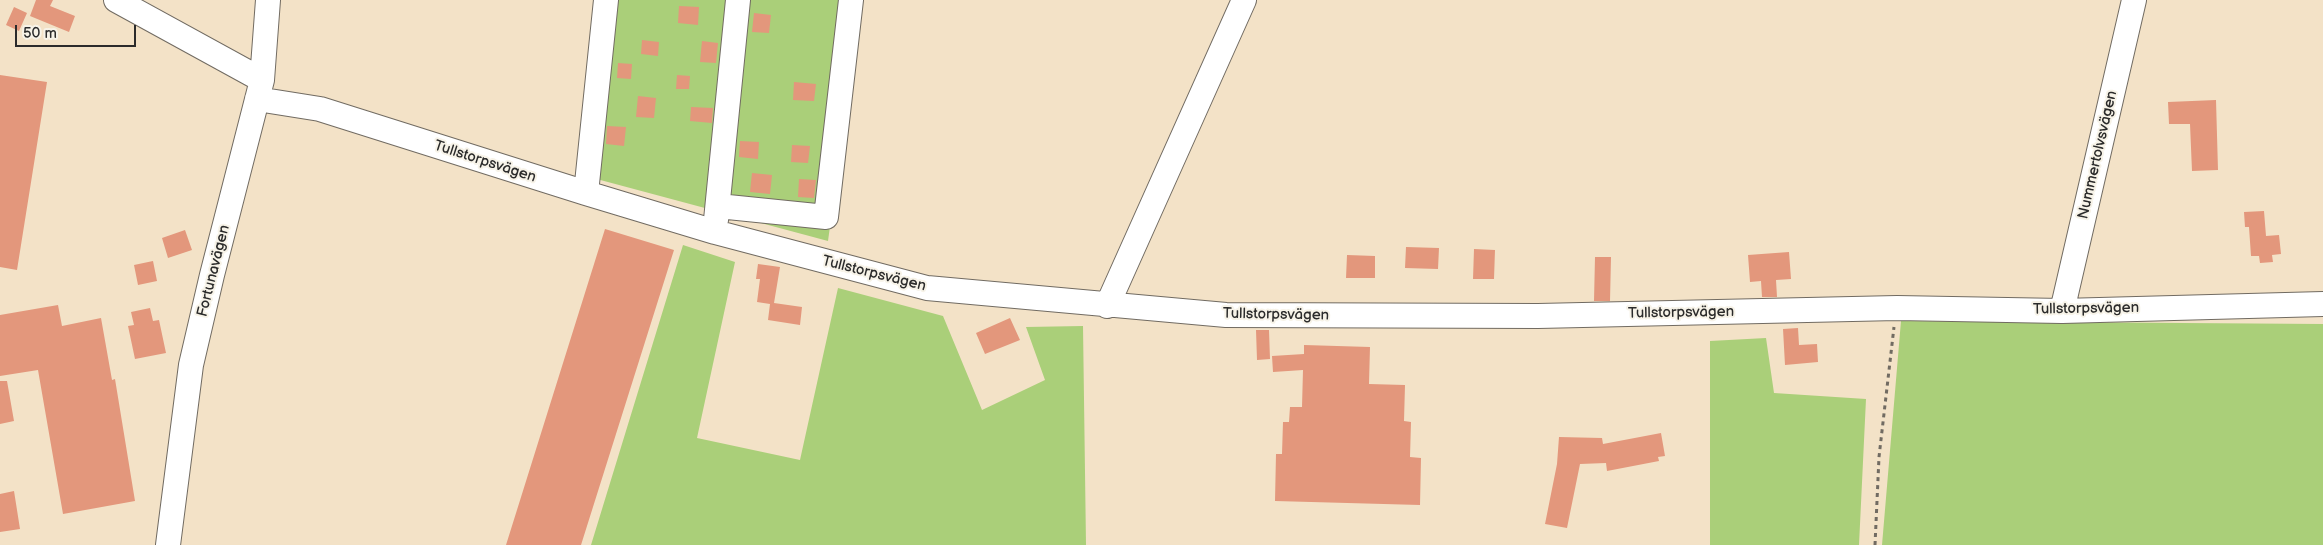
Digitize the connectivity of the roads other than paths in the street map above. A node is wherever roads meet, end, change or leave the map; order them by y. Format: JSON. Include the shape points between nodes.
{"nodes":[{"id":1,"x":116,"y":0,"type":"edge"},
{"id":2,"x":268,"y":0,"type":"edge"},
{"id":3,"x":606,"y":0,"type":"edge"},
{"id":4,"x":738,"y":0,"type":"edge"},
{"id":5,"x":851,"y":0,"type":"edge"},
{"id":6,"x":1244,"y":0,"type":"edge"},
{"id":7,"x":2134,"y":0,"type":"edge"},
{"id":8,"x":260,"y":90,"type":"junction"},
{"id":9,"x":586,"y":194,"type":"junction"},
{"id":10,"x":718,"y":206,"type":"junction"},
{"id":11,"x":715,"y":232,"type":"junction"},
{"id":12,"x":2323,"y":304,"type":"edge"},
{"id":13,"x":1107,"y":306,"type":"junction"},
{"id":14,"x":2062,"y":311,"type":"junction"},
{"id":15,"x":168,"y":545,"type":"edge"}],
"edges":[{"from":1,"to":8,"type":"street","name":"Tullstorpsvägen"},
{"from":2,"to":8,"type":"street","name":"Fortunavägen"},
{"from":3,"to":9,"type":"street"},
{"from":4,"to":10,"type":"street"},
{"from":5,"to":10,"type":"street","via":[[826,217]]},
{"from":6,"to":13,"type":"street"},
{"from":7,"to":14,"type":"street","name":"Nummertolvsvägen"},
{"from":8,"to":9,"type":"street","name":"Tullstorpsvägen"},
{"from":8,"to":15,"type":"street","name":"Fortunavägen","via":[[191,366]]},
{"from":9,"to":11,"type":"street","name":"Tullstorpsvägen"},
{"from":10,"to":11,"type":"street"},
{"from":11,"to":13,"type":"street","name":"Tullstorpsvägen","via":[[927,288]]},
{"from":12,"to":14,"type":"street","name":"Tullstorpsvägen"},
{"from":13,"to":14,"type":"street","name":"Tullstorpsvägen","via":[[1226,315],[1508,316],[1897,308]]}]}
